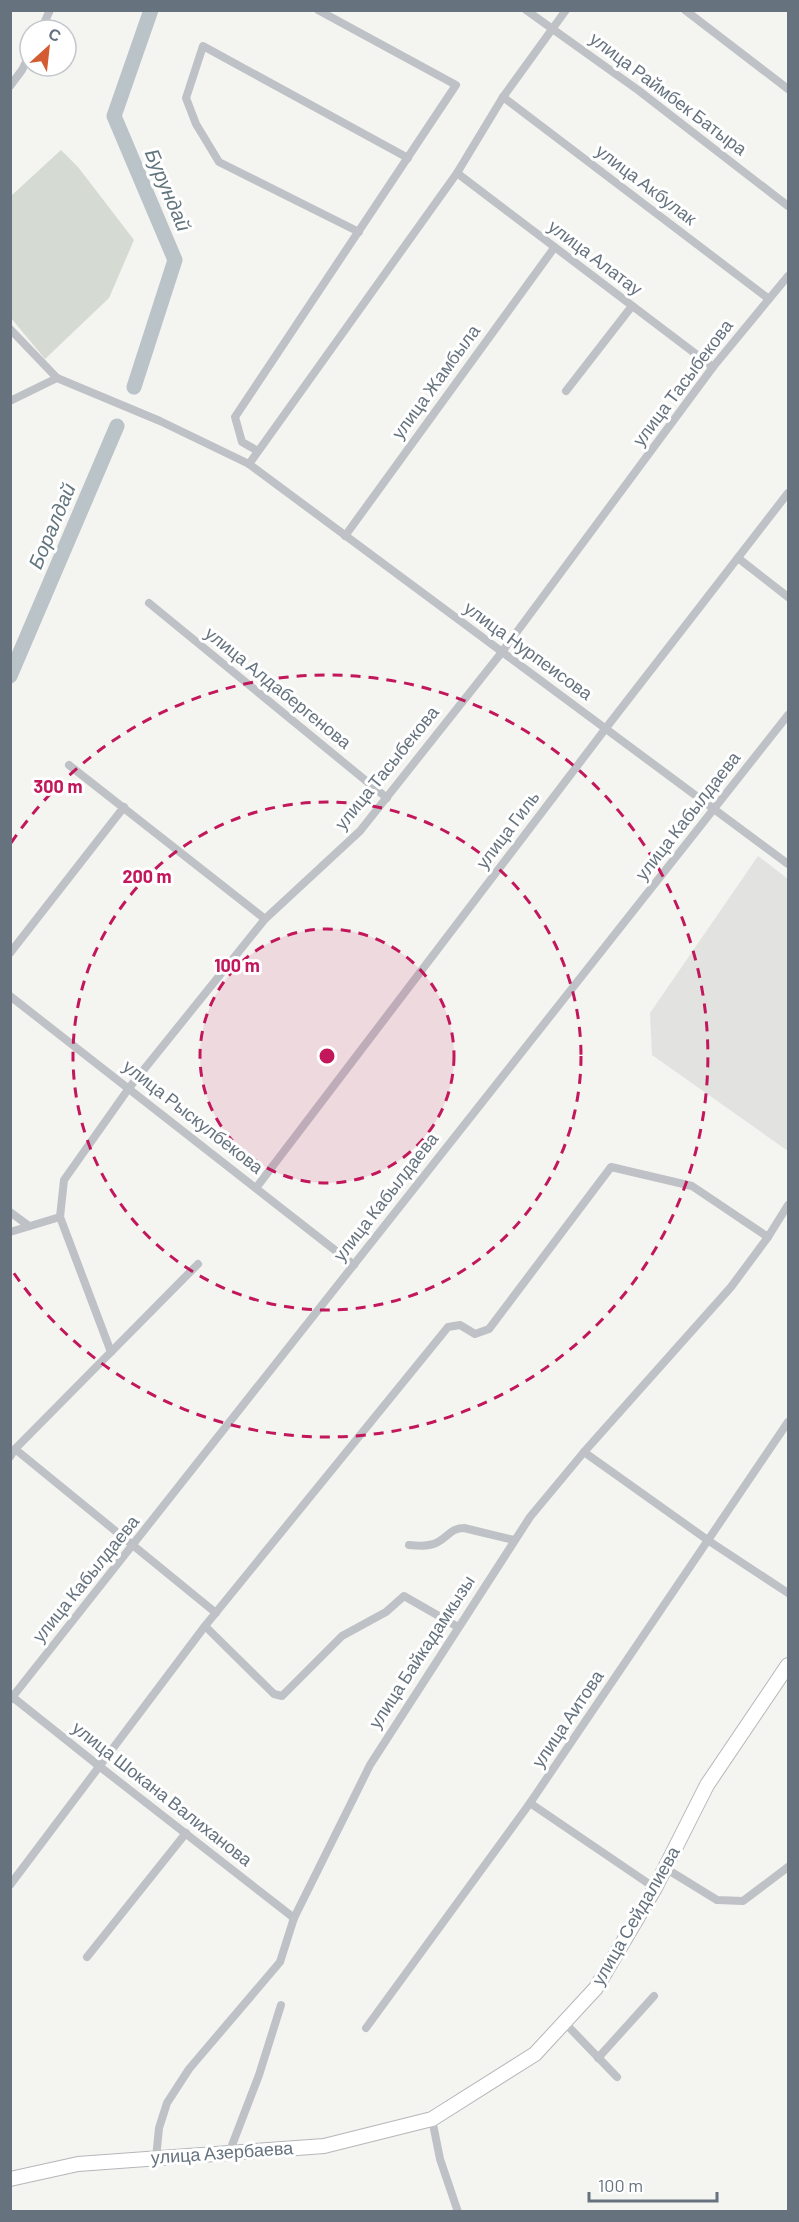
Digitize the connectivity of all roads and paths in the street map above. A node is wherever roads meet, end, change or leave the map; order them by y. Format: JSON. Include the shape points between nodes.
{"nodes":[{"id":1,"x":318,"y":10,"type":"edge"},
{"id":2,"x":526,"y":10,"type":"edge"},
{"id":3,"x":566,"y":10,"type":"edge"},
{"id":4,"x":685,"y":10,"type":"edge"},
{"id":5,"x":554,"y":30,"type":"junction"},
{"id":6,"x":789,"y":88,"type":"edge"},
{"id":7,"x":503,"y":97,"type":"junction"},
{"id":8,"x":408,"y":158,"type":"junction"},
{"id":9,"x":457,"y":173,"type":"junction"},
{"id":10,"x":789,"y":206,"type":"edge"},
{"id":11,"x":359,"y":232,"type":"junction"},
{"id":12,"x":554,"y":248,"type":"junction"},
{"id":13,"x":789,"y":276,"type":"edge"},
{"id":14,"x":769,"y":299,"type":"junction"},
{"id":15,"x":632,"y":306,"type":"junction"},
{"id":16,"x":10,"y":330,"type":"edge"},
{"id":17,"x":713,"y":367,"type":"junction"},
{"id":18,"x":57,"y":378,"type":"junction"},
{"id":19,"x":566,"y":391,"type":"dead end"},
{"id":20,"x":10,"y":401,"type":"edge"},
{"id":21,"x":258,"y":452,"type":"junction"},
{"id":22,"x":249,"y":464,"type":"junction"},
{"id":23,"x":789,"y":493,"type":"edge"},
{"id":24,"x":345,"y":536,"type":"junction"},
{"id":25,"x":738,"y":558,"type":"junction"},
{"id":26,"x":789,"y":597,"type":"edge"},
{"id":27,"x":149,"y":603,"type":"dead end"},
{"id":28,"x":502,"y":652,"type":"junction"},
{"id":29,"x":789,"y":715,"type":"edge"},
{"id":30,"x":606,"y":729,"type":"junction"},
{"id":31,"x":69,"y":765,"type":"dead end"},
{"id":32,"x":387,"y":798,"type":"junction"},
{"id":33,"x":124,"y":807,"type":"junction"},
{"id":34,"x":715,"y":809,"type":"junction"},
{"id":35,"x":789,"y":864,"type":"edge"},
{"id":36,"x":265,"y":919,"type":"junction"},
{"id":37,"x":10,"y":953,"type":"edge"},
{"id":38,"x":10,"y":996,"type":"edge"},
{"id":39,"x":129,"y":1088,"type":"junction"},
{"id":40,"x":256,"y":1188,"type":"junction"},
{"id":41,"x":789,"y":1205,"type":"edge"},
{"id":42,"x":10,"y":1212,"type":"edge"},
{"id":43,"x":60,"y":1217,"type":"junction"},
{"id":44,"x":29,"y":1226,"type":"junction"},
{"id":45,"x":10,"y":1232,"type":"edge"},
{"id":46,"x":768,"y":1237,"type":"junction"},
{"id":47,"x":198,"y":1264,"type":"dead end"},
{"id":48,"x":354,"y":1265,"type":"junction"},
{"id":49,"x":111,"y":1352,"type":"junction"},
{"id":50,"x":789,"y":1422,"type":"edge"},
{"id":51,"x":584,"y":1452,"type":"junction"},
{"id":52,"x":13,"y":1453,"type":"edge"},
{"id":53,"x":514,"y":1540,"type":"junction"},
{"id":54,"x":709,"y":1541,"type":"junction"},
{"id":55,"x":134,"y":1545,"type":"junction"},
{"id":56,"x":409,"y":1545,"type":"dead end"},
{"id":57,"x":789,"y":1593,"type":"edge"},
{"id":58,"x":216,"y":1613,"type":"junction"},
{"id":59,"x":205,"y":1626,"type":"junction"},
{"id":60,"x":458,"y":1627,"type":"junction"},
{"id":61,"x":789,"y":1665,"type":"edge"},
{"id":62,"x":11,"y":1698,"type":"edge"},
{"id":63,"x":99,"y":1766,"type":"junction"},
{"id":64,"x":530,"y":1803,"type":"junction"},
{"id":65,"x":186,"y":1833,"type":"junction"},
{"id":66,"x":789,"y":1867,"type":"edge"},
{"id":67,"x":665,"y":1868,"type":"junction"},
{"id":68,"x":10,"y":1886,"type":"edge"},
{"id":69,"x":655,"y":1888,"type":"junction"},
{"id":70,"x":294,"y":1918,"type":"junction"},
{"id":71,"x":87,"y":1957,"type":"dead end"},
{"id":72,"x":654,"y":1996,"type":"dead end"},
{"id":73,"x":281,"y":2005,"type":"dead end"},
{"id":74,"x":564,"y":2022,"type":"junction"},
{"id":75,"x":366,"y":2028,"type":"dead end"},
{"id":76,"x":598,"y":2058,"type":"junction"},
{"id":77,"x":617,"y":2077,"type":"dead end"},
{"id":78,"x":432,"y":2119,"type":"junction"},
{"id":79,"x":229,"y":2153,"type":"junction"},
{"id":80,"x":156,"y":2158,"type":"junction"},
{"id":81,"x":10,"y":2179,"type":"edge"},
{"id":82,"x":458,"y":2211,"type":"edge"}],
"edges":[{"from":1,"to":8,"type":"street","via":[[456,85]]},
{"from":2,"to":5,"type":"street","name":"улица Раймбек Батыра"},
{"from":3,"to":5,"type":"street"},
{"from":4,"to":6,"type":"street"},
{"from":5,"to":7,"type":"street"},
{"from":5,"to":10,"type":"street","name":"улица Раймбек Батыра"},
{"from":7,"to":9,"type":"street"},
{"from":7,"to":14,"type":"street","name":"улица Акбулак"},
{"from":8,"to":11,"type":"street"},
{"from":8,"to":11,"type":"street","via":[[203,46],[186,98],[196,124],[219,162]]},
{"from":9,"to":12,"type":"street","name":"улица Алатау"},
{"from":9,"to":21,"type":"street"},
{"from":11,"to":21,"type":"street","via":[[235,417],[242,442]]},
{"from":12,"to":15,"type":"street","name":"улица Алатау"},
{"from":12,"to":24,"type":"street","name":"улица Жамбыла"},
{"from":13,"to":14,"type":"street","name":"улица Тасыбекова"},
{"from":14,"to":17,"type":"street","name":"улица Тасыбекова"},
{"from":15,"to":17,"type":"street","name":"улица Алатау"},
{"from":15,"to":19,"type":"street"},
{"from":16,"to":18,"type":"street"},
{"from":17,"to":28,"type":"street","name":"улица Тасыбекова"},
{"from":18,"to":20,"type":"street"},
{"from":18,"to":22,"type":"street","name":"улица Нурпеисова"},
{"from":21,"to":22,"type":"street"},
{"from":22,"to":24,"type":"street","name":"улица Нурпеисова"},
{"from":23,"to":25,"type":"street","name":"улица Гиль"},
{"from":24,"to":28,"type":"street","name":"улица Нурпеисова"},
{"from":25,"to":26,"type":"street"},
{"from":25,"to":30,"type":"street","name":"улица Гиль"},
{"from":27,"to":32,"type":"street","name":"улица Алдабергенова"},
{"from":28,"to":30,"type":"street","name":"улица Нурпеисова"},
{"from":28,"to":32,"type":"street","name":"улица Тасыбекова"},
{"from":29,"to":34,"type":"street","name":"улица Кабылдаева"},
{"from":30,"to":34,"type":"street","name":"улица Нурпеисова"},
{"from":30,"to":40,"type":"street","name":"улица Гиль"},
{"from":31,"to":33,"type":"street"},
{"from":32,"to":36,"type":"street","name":"улица Тасыбекова","via":[[360,831]]},
{"from":33,"to":36,"type":"street"},
{"from":33,"to":37,"type":"street"},
{"from":34,"to":35,"type":"street","name":"улица Нурпеисова"},
{"from":34,"to":48,"type":"street","name":"улица Кабылдаева"},
{"from":36,"to":39,"type":"street","name":"улица Тасыбекова"},
{"from":38,"to":39,"type":"street","name":"улица Рыскулбекова"},
{"from":39,"to":40,"type":"street","name":"улица Рыскулбекова"},
{"from":39,"to":43,"type":"street","name":"улица Тасыбекова","via":[[64,1180]]},
{"from":40,"to":48,"type":"street","name":"улица Рыскулбекова"},
{"from":41,"to":46,"type":"street","name":"улица Байкадамкызы"},
{"from":42,"to":44,"type":"street"},
{"from":43,"to":44,"type":"street"},
{"from":43,"to":49,"type":"street","name":"улица Тасыбекова"},
{"from":44,"to":45,"type":"street"},
{"from":46,"to":51,"type":"street","name":"улица Байкадамкызы","via":[[731,1287]]},
{"from":46,"to":58,"type":"street","via":[[692,1186],[611,1167],[489,1329],[475,1334],[460,1325],[448,1328]]},
{"from":47,"to":49,"type":"street"},
{"from":48,"to":55,"type":"street","name":"улица Кабылдаева"},
{"from":49,"to":52,"type":"street"},
{"from":50,"to":54,"type":"street","name":"улица Аитова"},
{"from":51,"to":53,"type":"street","name":"улица Байкадамкызы"},
{"from":51,"to":54,"type":"street"},
{"from":52,"to":55,"type":"street"},
{"from":53,"to":56,"type":"street","via":[[457,1528],[438,1543]]},
{"from":53,"to":60,"type":"street","name":"улица Байкадамкызы"},
{"from":54,"to":57,"type":"street"},
{"from":54,"to":64,"type":"street","name":"улица Аитова"},
{"from":55,"to":58,"type":"street"},
{"from":55,"to":62,"type":"street","name":"улица Кабылдаева"},
{"from":58,"to":59,"type":"street"},
{"from":59,"to":60,"type":"street","via":[[274,1694],[282,1696],[342,1636],[386,1612],[404,1596]]},
{"from":59,"to":63,"type":"street"},
{"from":60,"to":70,"type":"street","name":"улица Байкадамкызы","via":[[370,1765]]},
{"from":61,"to":67,"type":"main road","name":"улица Сейдалиева","via":[[707,1785]]},
{"from":62,"to":63,"type":"street","name":"улица Шокана Валиханова"},
{"from":63,"to":65,"type":"street","name":"улица Шокана Валиханова"},
{"from":63,"to":68,"type":"street"},
{"from":64,"to":69,"type":"street"},
{"from":64,"to":75,"type":"street","name":"улица Аитова"},
{"from":65,"to":70,"type":"street","name":"улица Шокана Валиханова"},
{"from":65,"to":71,"type":"street"},
{"from":66,"to":67,"type":"street","via":[[743,1901],[717,1900]]},
{"from":67,"to":69,"type":"main road","name":"улица Сейдалиева"},
{"from":69,"to":74,"type":"main road","name":"улица Сейдалиева","via":[[596,1988]]},
{"from":70,"to":80,"type":"street","name":"улица Байкадамкызы","via":[[280,1962],[189,2069],[167,2103]]},
{"from":72,"to":76,"type":"street"},
{"from":73,"to":79,"type":"street"},
{"from":74,"to":76,"type":"street"},
{"from":74,"to":78,"type":"main road","name":"улица Сейдалиева","via":[[535,2055]]},
{"from":76,"to":77,"type":"street"},
{"from":78,"to":79,"type":"main road","name":"улица Азербаева","via":[[324,2146]]},
{"from":78,"to":82,"type":"street","via":[[440,2159]]},
{"from":79,"to":80,"type":"main road","name":"улица Азербаева"},
{"from":80,"to":81,"type":"main road","name":"улица Азербаева","via":[[78,2164]]}]}
